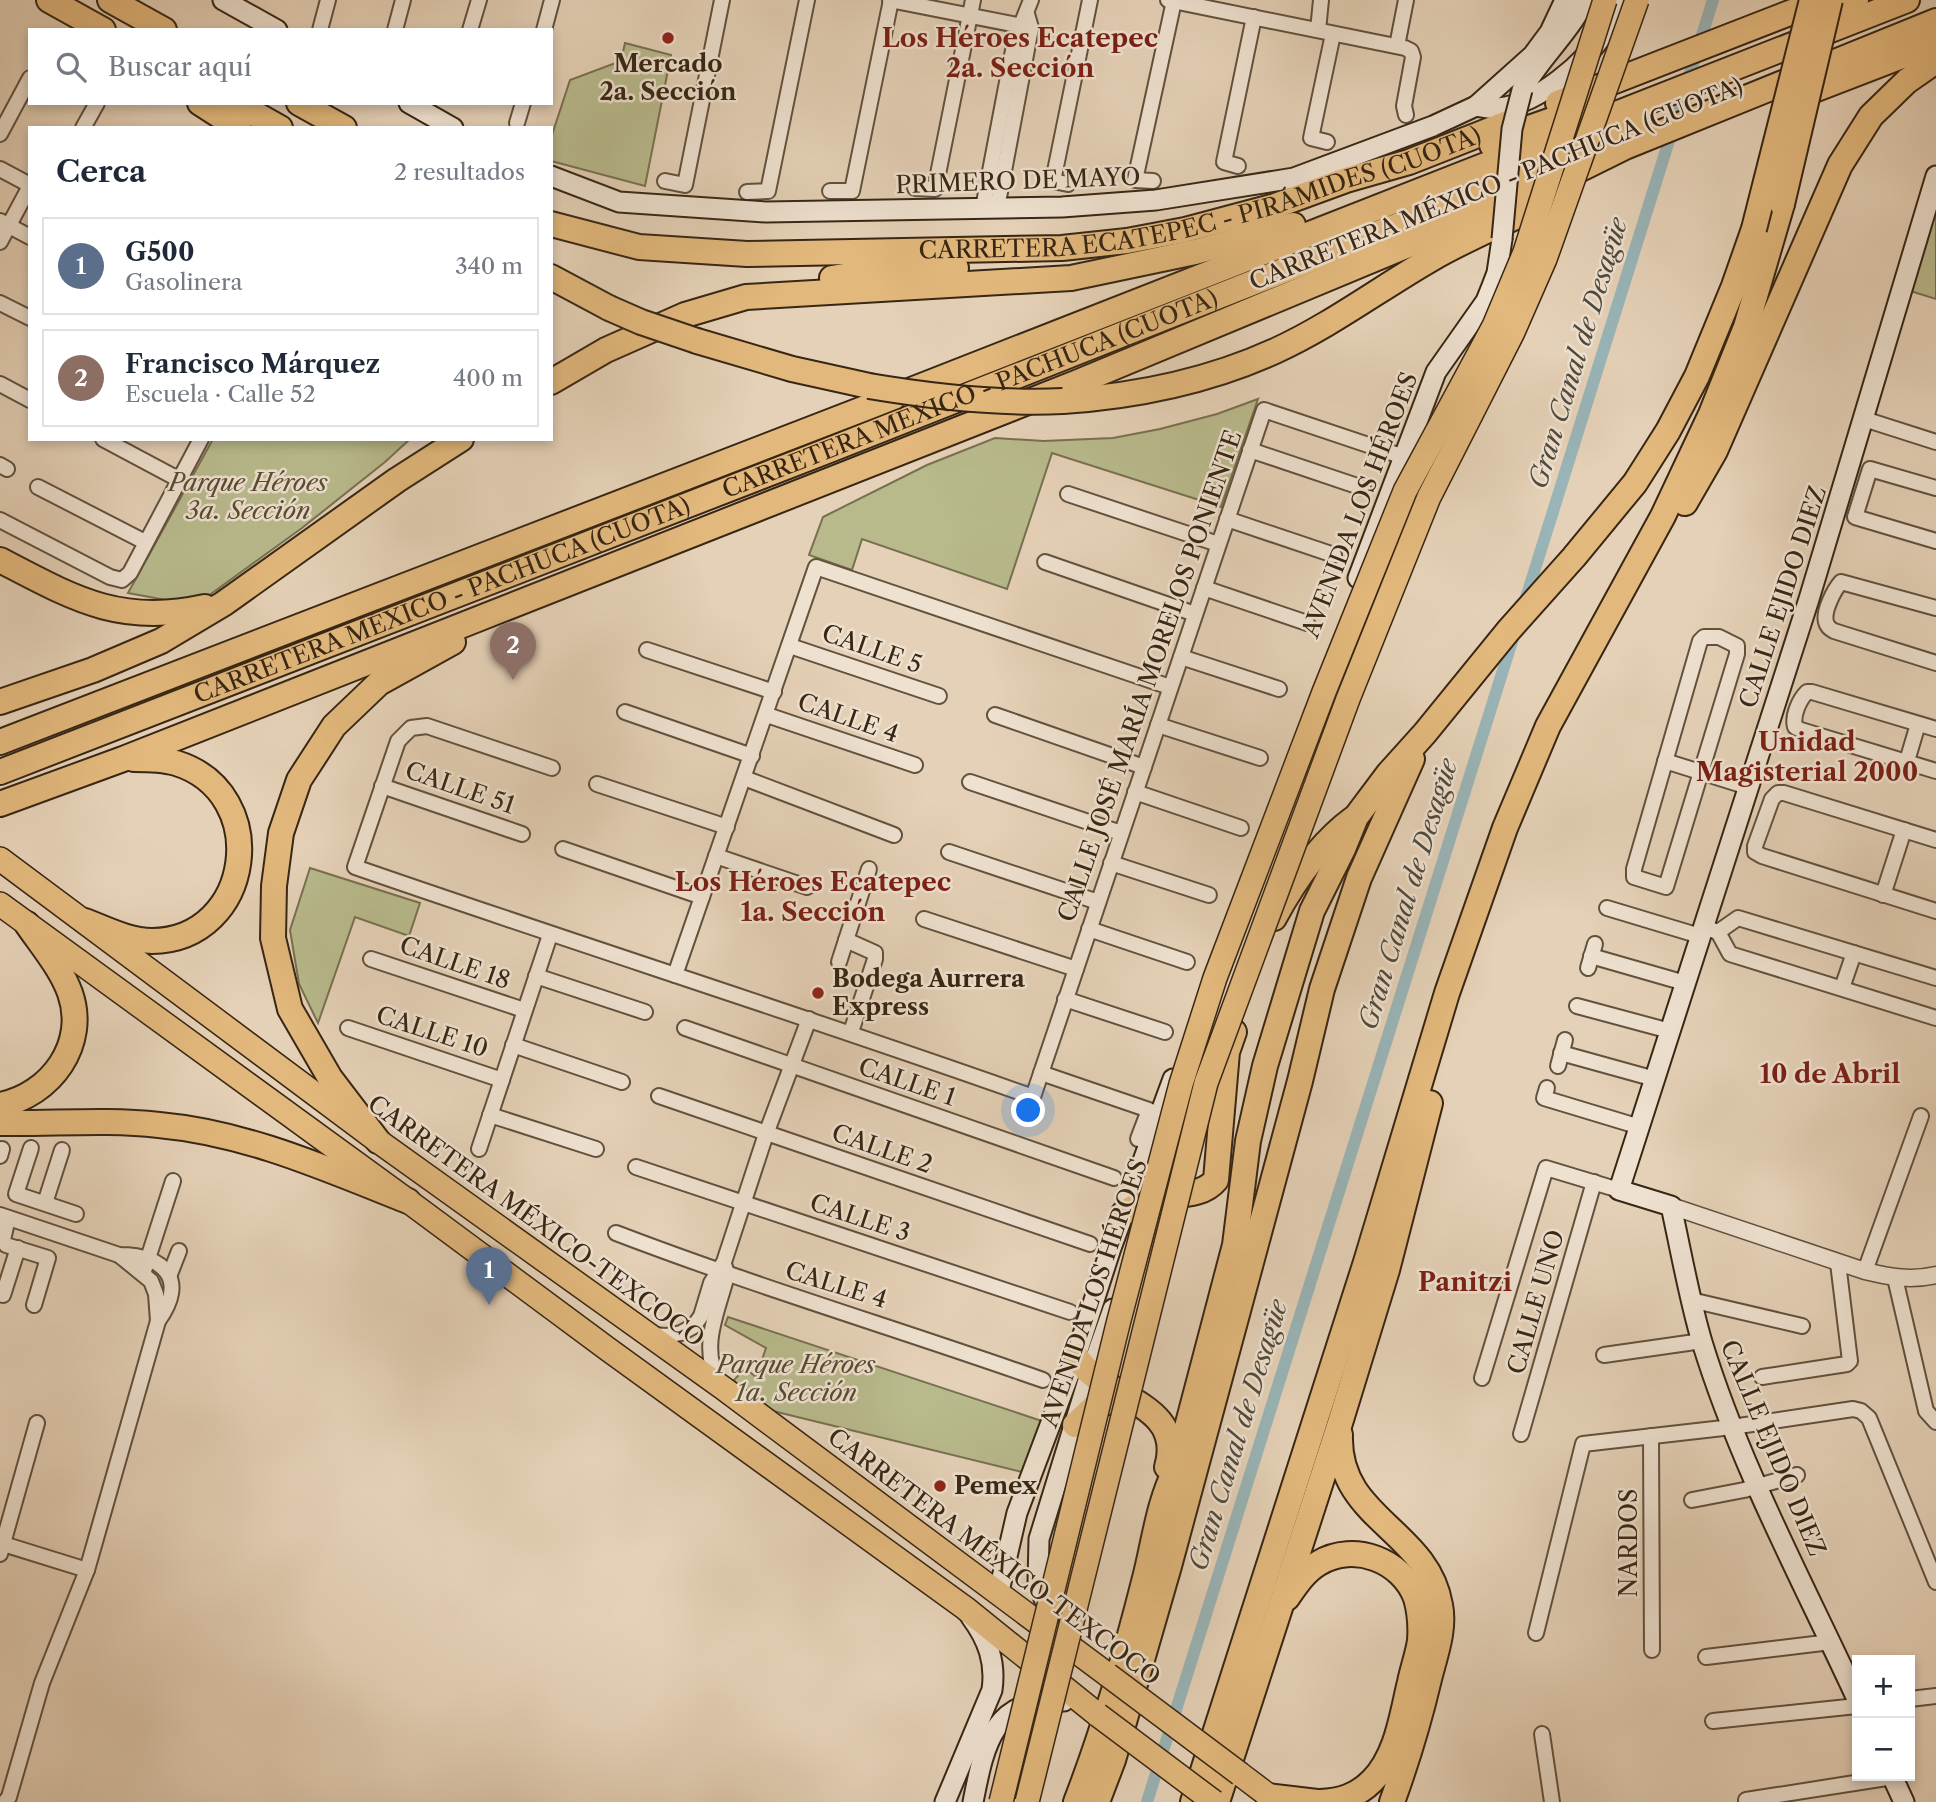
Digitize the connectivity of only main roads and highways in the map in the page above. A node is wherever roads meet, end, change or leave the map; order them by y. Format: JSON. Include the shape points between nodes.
{"nodes":[{"id":1,"x":110,"y":0,"type":"edge"},
{"id":2,"x":223,"y":0,"type":"edge"},
{"id":3,"x":1565,"y":0,"type":"edge"},
{"id":4,"x":1586,"y":0,"type":"edge"},
{"id":5,"x":1597,"y":0,"type":"edge"},
{"id":6,"x":1605,"y":0,"type":"edge"},
{"id":7,"x":1619,"y":0,"type":"edge"},
{"id":8,"x":1636,"y":0,"type":"edge"},
{"id":9,"x":1796,"y":0,"type":"edge"},
{"id":10,"x":1812,"y":0,"type":"edge"},
{"id":11,"x":1823,"y":0,"type":"edge"},
{"id":12,"x":1830,"y":0,"type":"edge"},
{"id":13,"x":1856,"y":0,"type":"edge"},
{"id":14,"x":1907,"y":0,"type":"edge"},
{"id":15,"x":57,"y":4,"type":"edge"},
{"id":16,"x":1936,"y":9,"type":"edge"},
{"id":17,"x":1936,"y":21,"type":"edge"},
{"id":18,"x":84,"y":28,"type":"edge"},
{"id":19,"x":99,"y":28,"type":"edge"},
{"id":20,"x":160,"y":28,"type":"edge"},
{"id":21,"x":273,"y":28,"type":"edge"},
{"id":22,"x":1936,"y":43,"type":"edge"},
{"id":23,"x":1936,"y":61,"type":"edge"},
{"id":24,"x":1581,"y":74,"type":"junction"},
{"id":25,"x":1713,"y":86,"type":"junction"},
{"id":26,"x":203,"y":105,"type":"edge"},
{"id":27,"x":240,"y":105,"type":"edge"},
{"id":28,"x":303,"y":105,"type":"edge"},
{"id":29,"x":413,"y":105,"type":"edge"},
{"id":30,"x":1476,"y":106,"type":"junction"},
{"id":31,"x":1785,"y":108,"type":"junction"},
{"id":32,"x":1635,"y":117,"type":"junction"},
{"id":33,"x":236,"y":126,"type":"edge"},
{"id":34,"x":276,"y":126,"type":"edge"},
{"id":35,"x":340,"y":126,"type":"edge"},
{"id":36,"x":449,"y":126,"type":"edge"},
{"id":37,"x":1409,"y":162,"type":"junction"},
{"id":38,"x":1936,"y":176,"type":"edge"},
{"id":39,"x":553,"y":177,"type":"edge"},
{"id":40,"x":553,"y":225,"type":"edge"},
{"id":41,"x":553,"y":278,"type":"edge"},
{"id":42,"x":748,"y":296,"type":"junction"},
{"id":43,"x":553,"y":382,"type":"edge"},
{"id":44,"x":443,"y":441,"type":"edge"},
{"id":45,"x":458,"y":441,"type":"edge"},
{"id":46,"x":397,"y":480,"type":"junction"},
{"id":47,"x":0,"y":560,"type":"edge"},
{"id":48,"x":546,"y":591,"type":"junction"},
{"id":49,"x":223,"y":604,"type":"junction"},
{"id":50,"x":1605,"y":623,"type":"junction"},
{"id":51,"x":0,"y":702,"type":"edge"},
{"id":52,"x":1425,"y":733,"type":"junction"},
{"id":53,"x":0,"y":742,"type":"edge"},
{"id":54,"x":123,"y":760,"type":"junction"},
{"id":55,"x":0,"y":772,"type":"edge"},
{"id":56,"x":0,"y":804,"type":"edge"},
{"id":57,"x":1356,"y":817,"type":"junction"},
{"id":58,"x":0,"y":859,"type":"edge"},
{"id":59,"x":0,"y":904,"type":"edge"},
{"id":60,"x":85,"y":921,"type":"junction"},
{"id":61,"x":27,"y":925,"type":"junction"},
{"id":62,"x":1213,"y":963,"type":"junction"},
{"id":63,"x":1447,"y":993,"type":"junction"},
{"id":64,"x":0,"y":1105,"type":"edge"},
{"id":65,"x":0,"y":1123,"type":"edge"},
{"id":66,"x":378,"y":1141,"type":"junction"},
{"id":67,"x":1170,"y":1148,"type":"junction"},
{"id":68,"x":1235,"y":1178,"type":"junction"},
{"id":69,"x":1152,"y":1199,"type":"junction"},
{"id":70,"x":408,"y":1201,"type":"junction"},
{"id":71,"x":1124,"y":1213,"type":"junction"},
{"id":72,"x":1083,"y":1365,"type":"junction"},
{"id":73,"x":1135,"y":1401,"type":"junction"},
{"id":74,"x":1340,"y":1423,"type":"junction"},
{"id":75,"x":1074,"y":1425,"type":"junction"},
{"id":76,"x":1168,"y":1484,"type":"junction"},
{"id":77,"x":999,"y":1591,"type":"junction"},
{"id":78,"x":965,"y":1608,"type":"junction"},
{"id":79,"x":1277,"y":1613,"type":"junction"},
{"id":80,"x":1058,"y":1637,"type":"junction"},
{"id":81,"x":1852,"y":1688,"type":"edge"},
{"id":82,"x":1093,"y":1712,"type":"junction"},
{"id":83,"x":1895,"y":1781,"type":"edge"},
{"id":84,"x":974,"y":1797,"type":"edge"},
{"id":85,"x":1273,"y":1799,"type":"edge"},
{"id":86,"x":945,"y":1802,"type":"edge"},
{"id":87,"x":1001,"y":1802,"type":"edge"},
{"id":88,"x":1027,"y":1802,"type":"edge"},
{"id":89,"x":1076,"y":1802,"type":"edge"},
{"id":90,"x":1097,"y":1802,"type":"edge"},
{"id":91,"x":1193,"y":1802,"type":"edge"},
{"id":92,"x":1215,"y":1802,"type":"edge"},
{"id":93,"x":1319,"y":1802,"type":"edge"},
{"id":94,"x":1392,"y":1802,"type":"edge"},
{"id":95,"x":1904,"y":1802,"type":"edge"}],
"edges":[{"from":1,"to":20,"type":"highway"},
{"from":2,"to":21,"type":"main road"},
{"from":3,"to":30,"type":"main road","name":"PRIMERO DE MAYO","via":[[1533,55]]},
{"from":4,"to":62,"type":"main road","name":"AVENIDA LOS HÉROES","bridge":true,"via":[[1522,90],[1512,129],[1497,273],[1486,302],[1436,372]]},
{"from":5,"to":24,"type":"highway","bridge":true},
{"from":6,"to":24,"type":"highway","bridge":true},
{"from":7,"to":30,"type":"main road","name":"PRIMERO DE MAYO","via":[[1606,30],[1554,84],[1517,104]]},
{"from":8,"to":88,"type":"highway","bridge":true,"via":[[1545,259],[1429,497],[1348,699],[1206,1083]]},
{"from":9,"to":31,"type":"highway","bridge":true},
{"from":10,"to":31,"type":"highway","bridge":true},
{"from":11,"to":25,"type":"highway","name":"CARRETERA ECATEPEC - PIRÁMIDES (CUOTA)"},
{"from":12,"to":50,"type":"highway","bridge":true,"via":[[1782,204],[1745,327],[1663,516]]},
{"from":13,"to":25,"type":"highway"},
{"from":14,"to":25,"type":"highway","name":"CARRETERA MÉXICO - PACHUCA (CUOTA)"},
{"from":15,"to":18,"type":"highway"},
{"from":15,"to":19,"type":"highway"},
{"from":16,"to":25,"type":"highway","name":"CARRETERA MÉXICO - PACHUCA (CUOTA)"},
{"from":17,"to":25,"type":"highway"},
{"from":22,"to":25,"type":"highway","name":"CARRETERA ECATEPEC - PIRÁMIDES (CUOTA)"},
{"from":23,"to":50,"type":"highway","via":[[1871,116],[1840,165],[1715,451]]},
{"from":24,"to":87,"type":"highway","bridge":true,"via":[[1525,252],[1494,326],[1405,491],[1215,978],[1181,1084],[1122,1311]]},
{"from":25,"to":32,"type":"highway","name":"CARRETERA MÉXICO - PACHUCA (CUOTA)"},
{"from":25,"to":32,"type":"highway","name":"CARRETERA ECATEPEC - PIRÁMIDES (CUOTA)"},
{"from":25,"to":32,"type":"highway"},
{"from":26,"to":33,"type":"highway"},
{"from":27,"to":34,"type":"highway"},
{"from":28,"to":35,"type":"highway"},
{"from":29,"to":36,"type":"main road"},
{"from":30,"to":39,"type":"main road","name":"PRIMERO DE MAYO","via":[[1294,178],[1156,200],[1062,207],[766,212],[620,202]]},
{"from":31,"to":52,"type":"highway","bridge":true,"via":[[1754,229],[1734,286],[1697,376],[1668,431],[1635,483]]},
{"from":32,"to":37,"type":"highway","name":"CARRETERA ECATEPEC - PIRÁMIDES (CUOTA)"},
{"from":32,"to":41,"type":"highway","name":"CARRETERA ECATEPEC - PIRÁMIDES (CUOTA)","bridge":true,"via":[[1433,258],[1276,351],[1174,387],[1114,398],[981,401],[869,386],[792,369],[641,322]]},
{"from":32,"to":42,"type":"highway","via":[[1532,127],[1387,191],[1285,229],[1133,266],[1071,278]]},
{"from":32,"to":48,"type":"highway","via":[[1526,196],[1089,378]]},
{"from":32,"to":53,"type":"highway","name":"CARRETERA MÉXICO - PACHUCA (CUOTA)"},
{"from":32,"to":55,"type":"highway","name":"CARRETERA MÉXICO - PACHUCA (CUOTA)","via":[[1394,227]]},
{"from":37,"to":40,"type":"highway","name":"CARRETERA ECATEPEC - PIRÁMIDES (CUOTA)","via":[[1185,230],[1062,248],[747,254],[639,247]]},
{"from":37,"to":42,"type":"highway","via":[[1358,187],[1261,223],[1114,256],[1061,264],[868,272]]},
{"from":38,"to":81,"type":"main road","name":"CALLE EJIDO DIEZ","via":[[1864,419],[1852,492],[1809,599],[1707,932],[1685,983],[1619,1190],[1671,1206],[1702,1341],[1732,1427]]},
{"from":42,"to":43,"type":"highway","via":[[685,315],[606,350]]},
{"from":44,"to":46,"type":"highway"},
{"from":45,"to":46,"type":"highway"},
{"from":46,"to":49,"type":"highway"},
{"from":47,"to":49,"type":"highway","via":[[106,609],[156,614]]},
{"from":48,"to":54,"type":"highway"},
{"from":48,"to":66,"type":"highway","via":[[379,683],[334,726],[299,780],[281,833],[272,938],[290,1009],[330,1078]]},
{"from":49,"to":51,"type":"highway","via":[[161,641]]},
{"from":50,"to":63,"type":"highway","via":[[1548,726],[1505,828]]},
{"from":52,"to":57,"type":"highway"},
{"from":52,"to":90,"type":"highway","via":[[1359,878],[1322,989],[1169,1566]]},
{"from":54,"to":56,"type":"highway"},
{"from":54,"to":60,"type":"highway","via":[[174,762],[216,788],[235,819],[240,841],[236,876],[220,907],[178,937],[132,939]]},
{"from":57,"to":68,"type":"highway","via":[[1312,911]]},
{"from":57,"to":68,"type":"highway","via":[[1334,834],[1290,888],[1273,919],[1227,1052],[1220,1150]]},
{"from":58,"to":60,"type":"highway","name":"CARRETERA MÉXICO-TEXCOCO"},
{"from":59,"to":61,"type":"highway"},
{"from":60,"to":66,"type":"highway","name":"CARRETERA MÉXICO-TEXCOCO"},
{"from":61,"to":64,"type":"highway","via":[[62,975],[74,1013],[73,1032],[62,1064],[46,1083],[25,1097]]},
{"from":61,"to":70,"type":"highway"},
{"from":62,"to":67,"type":"main road","name":"AVENIDA LOS HÉROES","via":[[1200,1053]]},
{"from":62,"to":71,"type":"main road","name":"AVENIDA LOS HÉROES"},
{"from":63,"to":74,"type":"highway","via":[[1445,1044],[1387,1270]]},
{"from":63,"to":91,"type":"highway"},
{"from":65,"to":70,"type":"highway","via":[[118,1122],[199,1130],[271,1149]]},
{"from":66,"to":77,"type":"highway","name":"CARRETERA MÉXICO-TEXCOCO"},
{"from":67,"to":68,"type":"highway","via":[[1178,1176],[1191,1182]]},
{"from":67,"to":69,"type":"main road","name":"AVENIDA LOS HÉROES"},
{"from":68,"to":69,"type":"highway","via":[[1199,1192]]},
{"from":68,"to":76,"type":"highway","via":[[1230,1269],[1176,1469]]},
{"from":69,"to":71,"type":"highway"},
{"from":69,"to":72,"type":"main road","name":"AVENIDA LOS HÉROES"},
{"from":70,"to":78,"type":"highway"},
{"from":71,"to":72,"type":"main road","name":"AVENIDA LOS HÉROES"},
{"from":72,"to":73,"type":"highway"},
{"from":72,"to":75,"type":"main road","name":"AVENIDA LOS HÉROES"},
{"from":72,"to":77,"type":"main road","name":"AVENIDA LOS HÉROES","via":[[1017,1513]]},
{"from":73,"to":75,"type":"highway","via":[[1104,1403]]},
{"from":73,"to":76,"type":"highway","via":[[1150,1411],[1167,1433],[1171,1450]]},
{"from":74,"to":79,"type":"highway"},
{"from":74,"to":94,"type":"highway","via":[[1347,1479],[1356,1495],[1416,1553],[1429,1571],[1441,1608],[1437,1650],[1412,1748]]},
{"from":75,"to":80,"type":"main road","name":"AVENIDA LOS HÉROES","via":[[1039,1539],[1038,1582]]},
{"from":76,"to":89,"type":"highway","via":[[1102,1736]]},
{"from":77,"to":80,"type":"highway","name":"CARRETERA MÉXICO-TEXCOCO"},
{"from":78,"to":82,"type":"highway"},
{"from":78,"to":86,"type":"main road","via":[[984,1634],[995,1671],[988,1704]]},
{"from":79,"to":92,"type":"highway"},
{"from":79,"to":93,"type":"highway","via":[[1318,1563],[1352,1554],[1390,1565],[1416,1597],[1420,1642],[1387,1760],[1359,1793],[1340,1801]]},
{"from":80,"to":85,"type":"highway","name":"CARRETERA MÉXICO-TEXCOCO","bridge":true},
{"from":82,"to":84,"type":"main road","via":[[1061,1701],[1023,1707],[1007,1716],[985,1747]]},
{"from":82,"to":92,"type":"highway","bridge":true},
{"from":83,"to":95,"type":"main road"},
{"from":85,"to":93,"type":"highway"}]}
